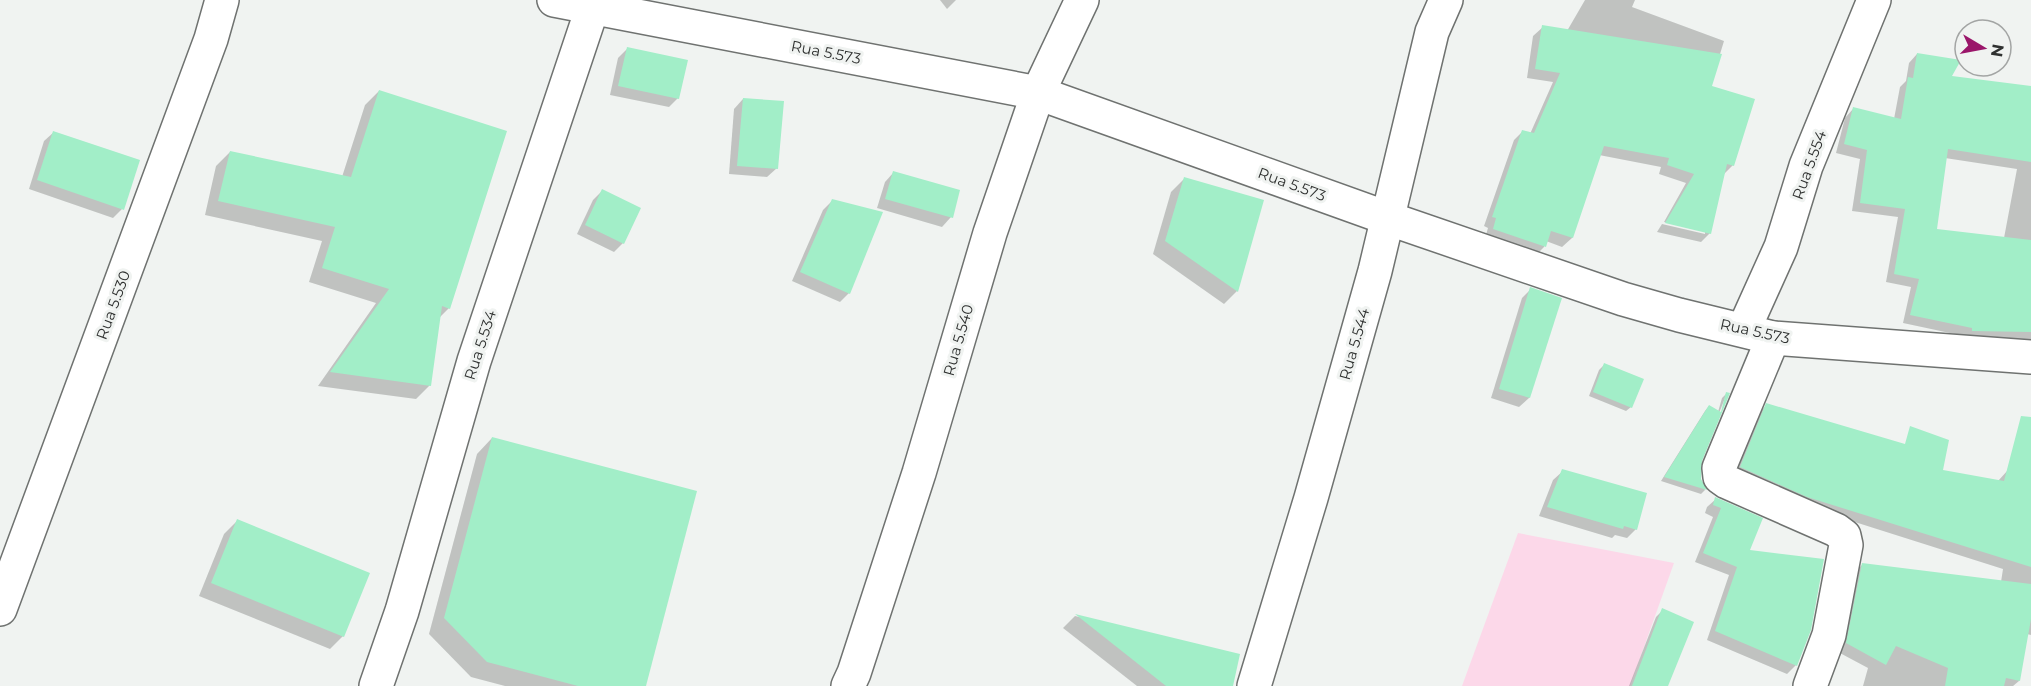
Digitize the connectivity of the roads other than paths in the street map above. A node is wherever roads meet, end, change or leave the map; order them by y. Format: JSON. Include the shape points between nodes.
{"nodes":[{"id":1,"x":222,"y":0,"type":"edge"},
{"id":2,"x":554,"y":0,"type":"edge"},
{"id":3,"x":1082,"y":0,"type":"edge"},
{"id":4,"x":1446,"y":0,"type":"edge"},
{"id":5,"x":1874,"y":0,"type":"edge"},
{"id":6,"x":594,"y":4,"type":"edge"},
{"id":7,"x":1038,"y":93,"type":"junction"},
{"id":8,"x":1387,"y":218,"type":"junction"},
{"id":9,"x":1759,"y":334,"type":"junction"},
{"id":10,"x":2031,"y":357,"type":"edge"},
{"id":11,"x":0,"y":609,"type":"edge"},
{"id":12,"x":376,"y":686,"type":"edge"},
{"id":13,"x":848,"y":686,"type":"edge"},
{"id":14,"x":1254,"y":686,"type":"edge"},
{"id":15,"x":1810,"y":686,"type":"edge"}],
"edges":[{"from":1,"to":11,"type":"street","name":"Rua 5.530","via":[[211,39]]},
{"from":2,"to":6,"type":"street","name":"Rua 5.573"},
{"from":3,"to":7,"type":"street","name":"Rua 5.540"},
{"from":4,"to":8,"type":"street","name":"Rua 5.544","via":[[1432,32]]},
{"from":5,"to":9,"type":"street","name":"Rua 5.554","via":[[1806,166]]},
{"from":6,"to":7,"type":"street","name":"Rua 5.573"},
{"from":6,"to":12,"type":"street","name":"Rua 5.534","via":[[474,361],[402,611]]},
{"from":7,"to":8,"type":"street","name":"Rua 5.573"},
{"from":7,"to":13,"type":"street","name":"Rua 5.540"},
{"from":8,"to":9,"type":"street","name":"Rua 5.573","via":[[1623,299]]},
{"from":8,"to":14,"type":"street","name":"Rua 5.544"},
{"from":9,"to":10,"type":"street","name":"Rua 5.573"},
{"from":9,"to":15,"type":"street","name":"Rua 5.554","via":[[1719,468],[1720,477],[1844,536],[1846,545],[1829,635]]}]}
